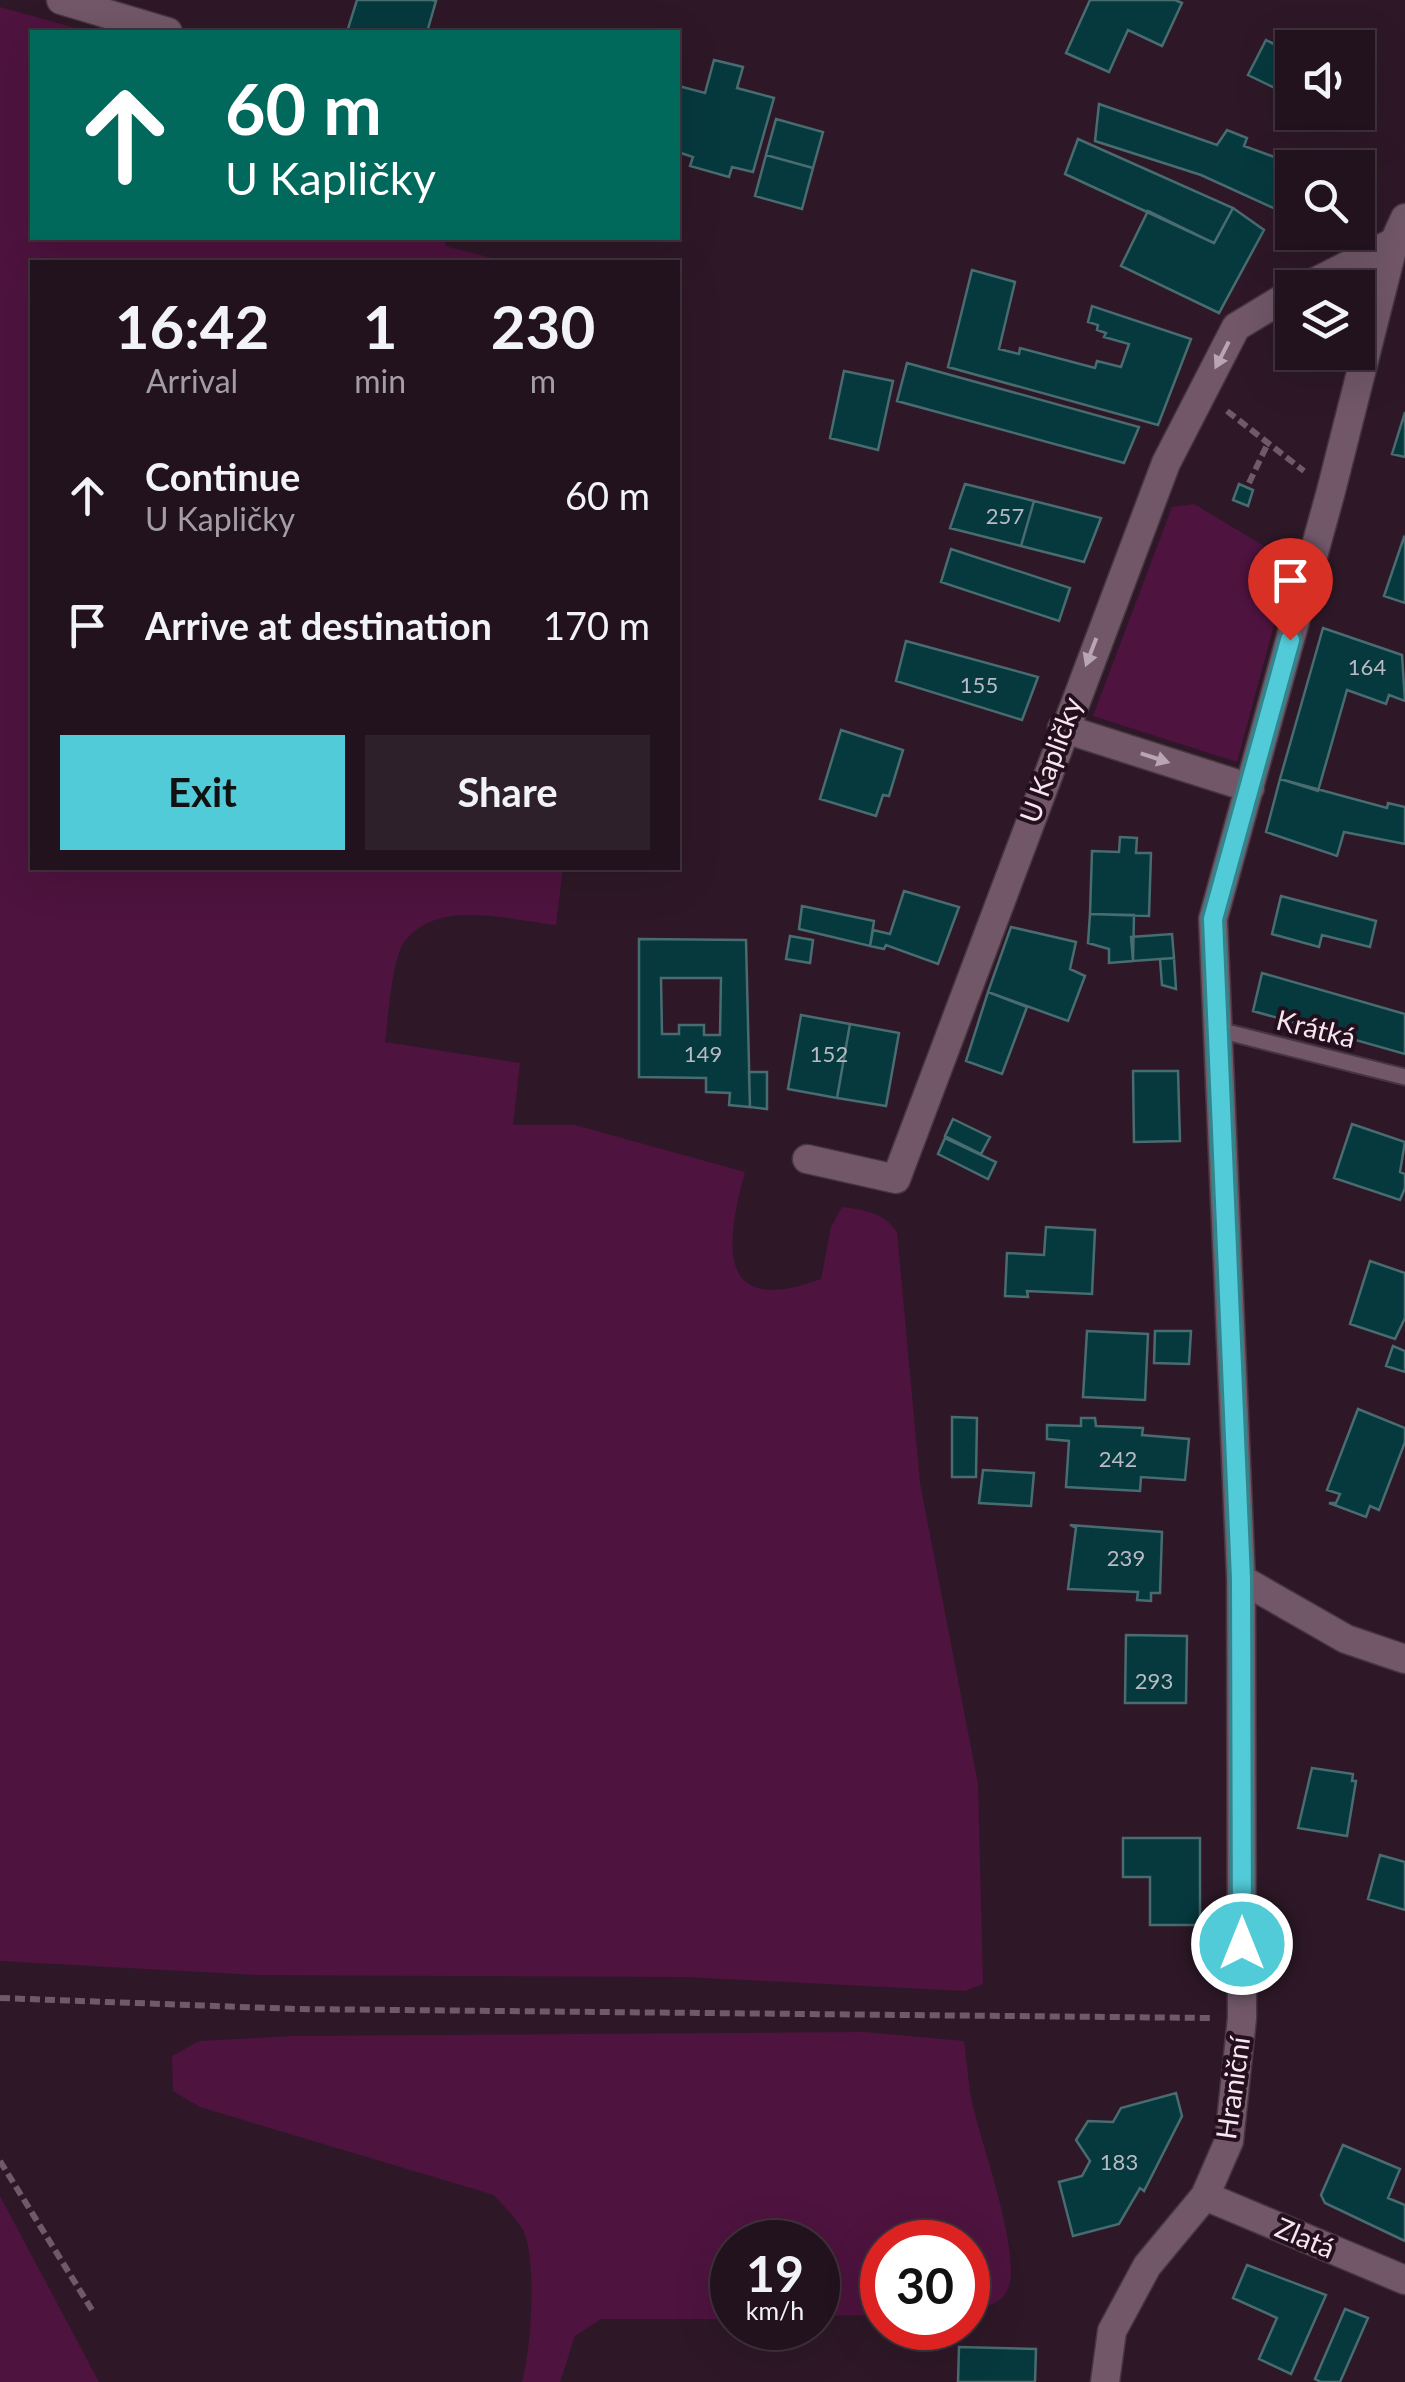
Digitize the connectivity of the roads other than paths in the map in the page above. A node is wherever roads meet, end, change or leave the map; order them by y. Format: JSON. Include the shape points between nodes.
{"nodes":[{"id":1,"x":60,"y":0,"type":"edge"},
{"id":2,"x":161,"y":30,"type":"edge"},
{"id":3,"x":1400,"y":230,"type":"edge"},
{"id":4,"x":1332,"y":270,"type":"edge"},
{"id":5,"x":1275,"y":302,"type":"edge"},
{"id":6,"x":1062,"y":728,"type":"junction"},
{"id":7,"x":1250,"y":788,"type":"junction"},
{"id":8,"x":1215,"y":1028,"type":"junction"},
{"id":9,"x":1405,"y":1077,"type":"edge"},
{"id":10,"x":807,"y":1159,"type":"dead end"},
{"id":11,"x":1241,"y":1579,"type":"junction"},
{"id":12,"x":1405,"y":1660,"type":"edge"},
{"id":13,"x":1205,"y":2196,"type":"junction"},
{"id":14,"x":1405,"y":2280,"type":"edge"},
{"id":15,"x":1105,"y":2382,"type":"edge"}],
"edges":[{"from":1,"to":2,"type":"street"},
{"from":3,"to":4,"type":"street"},
{"from":3,"to":7,"type":"street"},
{"from":5,"to":6,"type":"street","name":"U Kapličky","one_way":true,"via":[[1236,326],[1166,463]]},
{"from":6,"to":7,"type":"street","one_way":true},
{"from":6,"to":10,"type":"street","name":"U Kapličky","via":[[896,1179]]},
{"from":7,"to":8,"type":"street","via":[[1213,919]]},
{"from":8,"to":9,"type":"lane","name":"Krátká"},
{"from":8,"to":11,"type":"street"},
{"from":11,"to":12,"type":"street","via":[[1346,1639]]},
{"from":11,"to":13,"type":"street","name":"Hraniční","via":[[1242,2018],[1228,2141]]},
{"from":13,"to":14,"type":"street","name":"Zlatá"},
{"from":13,"to":15,"type":"street","name":"Hraniční","via":[[1146,2266],[1112,2331]]}]}
